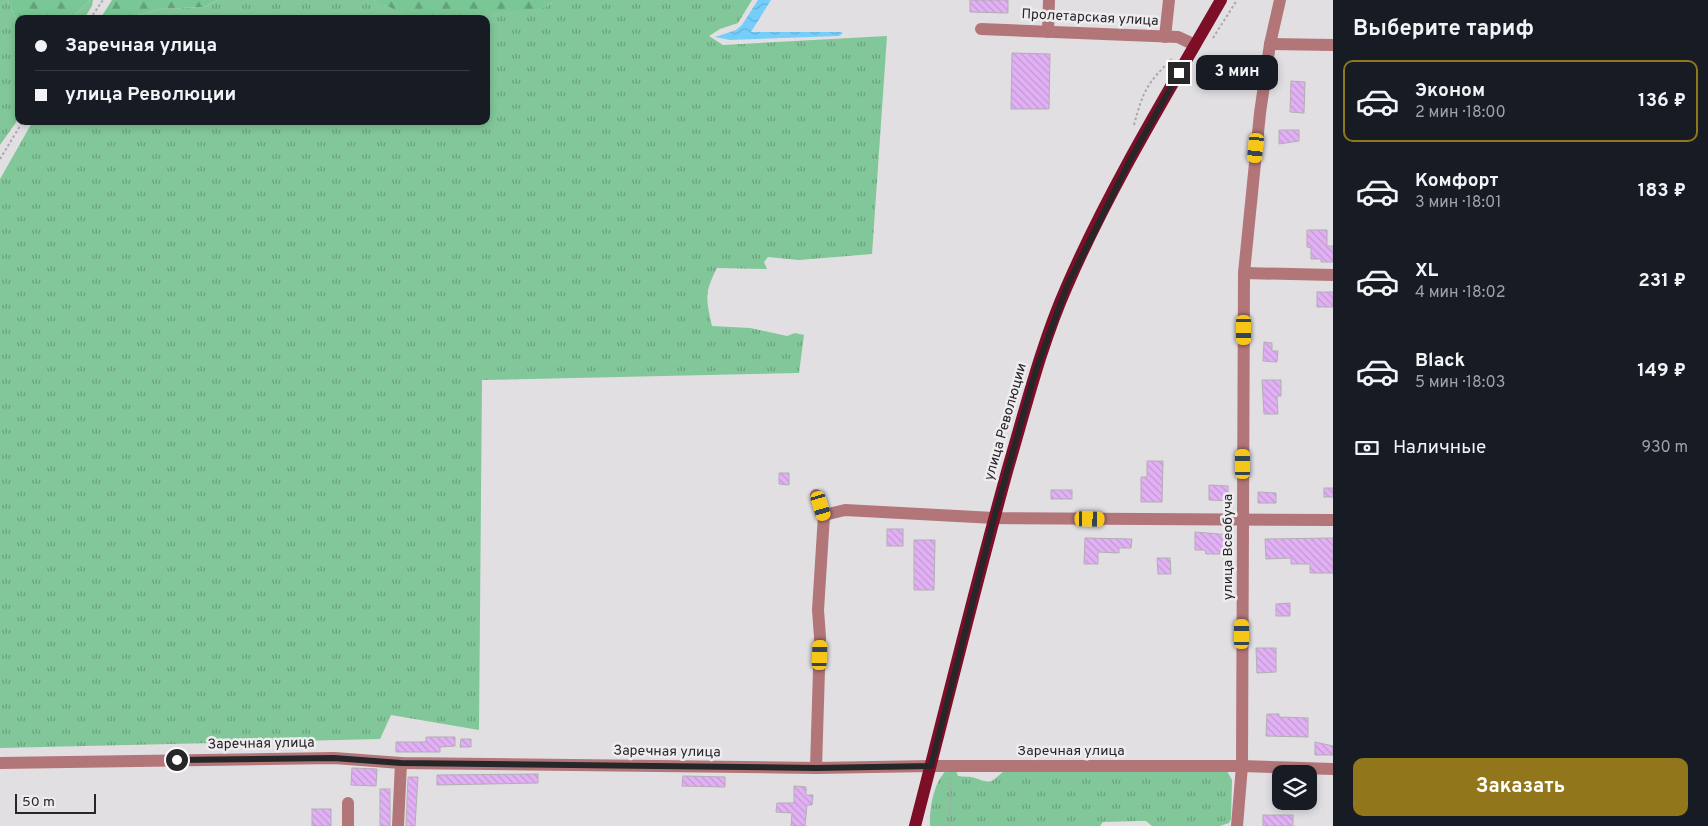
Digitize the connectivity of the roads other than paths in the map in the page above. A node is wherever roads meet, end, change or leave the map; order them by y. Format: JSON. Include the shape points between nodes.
{"nodes":[{"id":1,"x":1049,"y":0,"type":"edge"},
{"id":2,"x":1168,"y":0,"type":"edge"},
{"id":3,"x":1221,"y":0,"type":"edge"},
{"id":4,"x":1280,"y":0,"type":"edge"},
{"id":5,"x":981,"y":28,"type":"dead end"},
{"id":6,"x":1048,"y":32,"type":"junction"},
{"id":7,"x":1165,"y":37,"type":"junction"},
{"id":8,"x":1270,"y":44,"type":"junction"},
{"id":9,"x":1195,"y":45,"type":"junction"},
{"id":10,"x":1333,"y":45,"type":"edge"},
{"id":11,"x":1244,"y":273,"type":"junction"},
{"id":12,"x":1333,"y":275,"type":"edge"},
{"id":13,"x":816,"y":495,"type":"dead end"},
{"id":14,"x":824,"y":516,"type":"junction"},
{"id":15,"x":994,"y":518,"type":"junction"},
{"id":16,"x":1333,"y":520,"type":"edge"},
{"id":17,"x":1243,"y":521,"type":"junction"},
{"id":18,"x":0,"y":763,"type":"edge"},
{"id":19,"x":401,"y":763,"type":"junction"},
{"id":20,"x":931,"y":766,"type":"junction"},
{"id":21,"x":1242,"y":766,"type":"junction"},
{"id":22,"x":816,"y":768,"type":"junction"},
{"id":23,"x":1333,"y":769,"type":"edge"},
{"id":24,"x":348,"y":804,"type":"dead end"},
{"id":25,"x":348,"y":826,"type":"edge"},
{"id":26,"x":398,"y":826,"type":"edge"},
{"id":27,"x":915,"y":826,"type":"edge"},
{"id":28,"x":1237,"y":826,"type":"edge"}],
"edges":[{"from":1,"to":6,"type":"street"},
{"from":2,"to":7,"type":"street"},
{"from":3,"to":9,"type":"main road","name":"улица Революции"},
{"from":4,"to":8,"type":"street","name":"улица Всеобуча"},
{"from":5,"to":6,"type":"street","name":"Пролетарская улица"},
{"from":6,"to":7,"type":"street","name":"Пролетарская улица"},
{"from":7,"to":9,"type":"street","name":"Пролетарская улица"},
{"from":8,"to":10,"type":"street"},
{"from":8,"to":11,"type":"street","name":"улица Всеобуча"},
{"from":9,"to":15,"type":"main road","name":"улица Революции","via":[[1130,160],[1067,286],[1036,370]]},
{"from":11,"to":12,"type":"street"},
{"from":11,"to":17,"type":"street","name":"улица Всеобуча"},
{"from":13,"to":14,"type":"street"},
{"from":14,"to":15,"type":"street","via":[[845,510]]},
{"from":14,"to":22,"type":"street","via":[[818,610]]},
{"from":15,"to":17,"type":"street"},
{"from":15,"to":20,"type":"main road","name":"улица Революции"},
{"from":16,"to":17,"type":"street"},
{"from":17,"to":21,"type":"street","name":"улица Всеобуча"},
{"from":18,"to":19,"type":"street","name":"Заречная улица","via":[[334,758]]},
{"from":19,"to":22,"type":"street","name":"Заречная улица"},
{"from":19,"to":26,"type":"street"},
{"from":20,"to":21,"type":"street","name":"Заречная улица"},
{"from":20,"to":22,"type":"street","name":"Заречная улица"},
{"from":20,"to":27,"type":"main road","name":"улица Революции"},
{"from":21,"to":23,"type":"street","name":"Заречная улица"},
{"from":21,"to":28,"type":"street","name":"улица Всеобуча"},
{"from":24,"to":25,"type":"street"}]}
